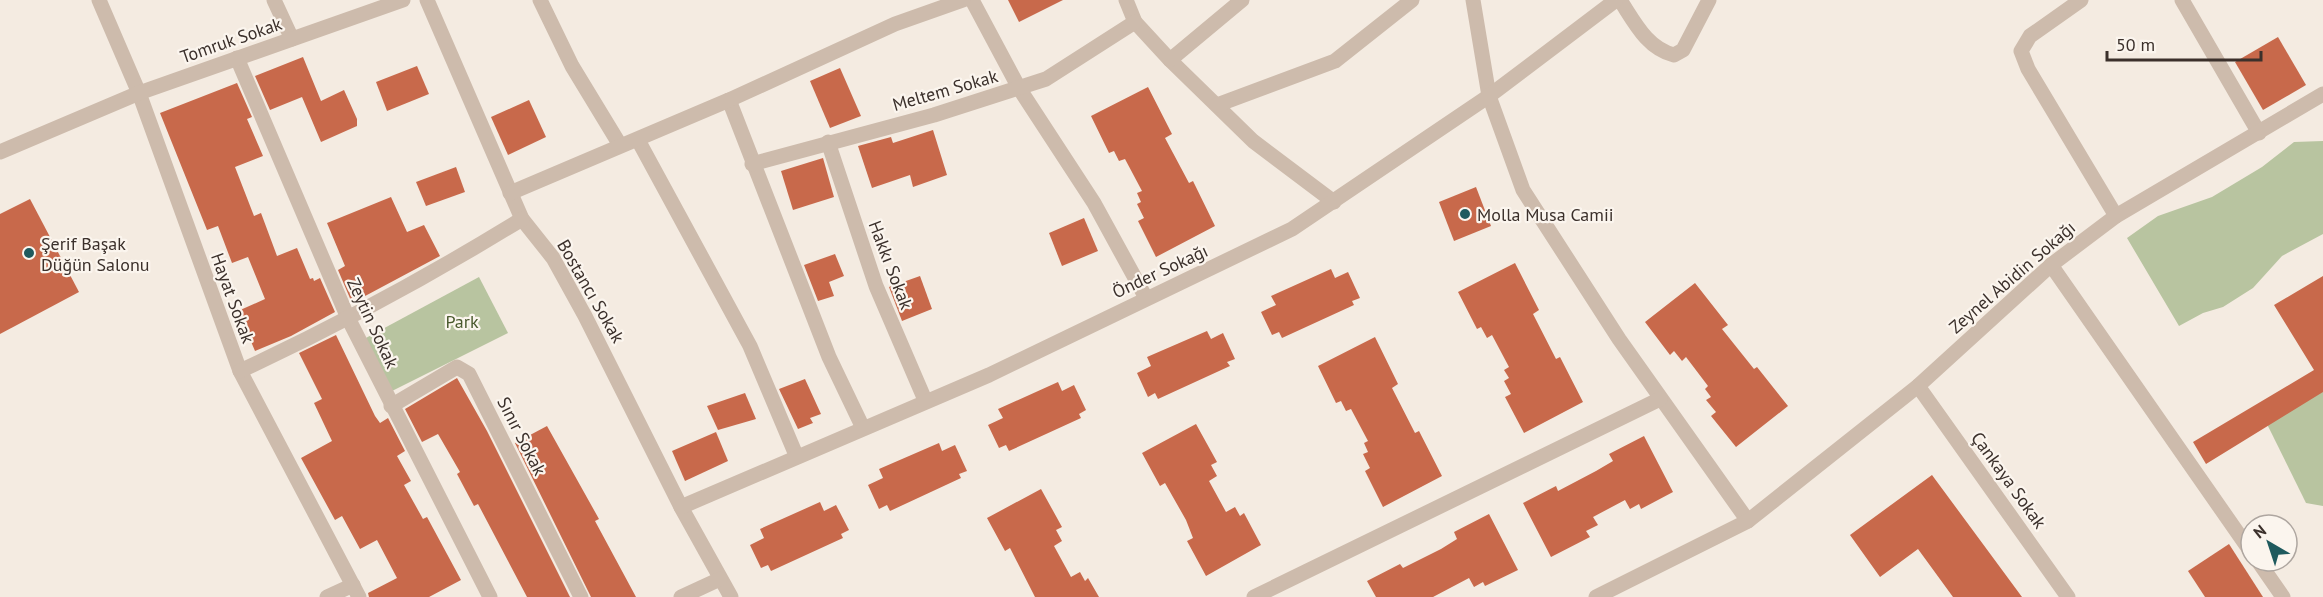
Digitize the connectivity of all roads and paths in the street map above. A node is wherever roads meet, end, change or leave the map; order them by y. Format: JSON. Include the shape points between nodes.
{"nodes":[{"id":1,"x":99,"y":0,"type":"edge"},
{"id":2,"x":274,"y":0,"type":"edge"},
{"id":3,"x":403,"y":0,"type":"edge"},
{"id":4,"x":427,"y":0,"type":"edge"},
{"id":5,"x":963,"y":0,"type":"edge"},
{"id":6,"x":972,"y":0,"type":"edge"},
{"id":7,"x":1126,"y":0,"type":"edge"},
{"id":8,"x":1242,"y":0,"type":"edge"},
{"id":9,"x":1412,"y":0,"type":"edge"},
{"id":10,"x":1473,"y":0,"type":"edge"},
{"id":11,"x":1616,"y":0,"type":"edge"},
{"id":12,"x":1620,"y":0,"type":"edge"},
{"id":13,"x":1709,"y":0,"type":"edge"},
{"id":14,"x":2081,"y":0,"type":"edge"},
{"id":15,"x":2182,"y":0,"type":"edge"},
{"id":16,"x":545,"y":1,"type":"edge"},
{"id":17,"x":1135,"y":22,"type":"junction"},
{"id":18,"x":292,"y":39,"type":"junction"},
{"id":19,"x":237,"y":58,"type":"junction"},
{"id":20,"x":1170,"y":60,"type":"junction"},
{"id":21,"x":1019,"y":88,"type":"junction"},
{"id":22,"x":139,"y":93,"type":"junction"},
{"id":23,"x":2323,"y":94,"type":"edge"},
{"id":24,"x":1489,"y":96,"type":"junction"},
{"id":25,"x":729,"y":100,"type":"junction"},
{"id":26,"x":1217,"y":105,"type":"junction"},
{"id":27,"x":2259,"y":133,"type":"junction"},
{"id":28,"x":638,"y":140,"type":"junction"},
{"id":29,"x":828,"y":142,"type":"junction"},
{"id":30,"x":620,"y":145,"type":"junction"},
{"id":31,"x":0,"y":152,"type":"edge"},
{"id":32,"x":752,"y":164,"type":"junction"},
{"id":33,"x":510,"y":193,"type":"junction"},
{"id":34,"x":1334,"y":202,"type":"junction"},
{"id":35,"x":2116,"y":216,"type":"junction"},
{"id":36,"x":522,"y":219,"type":"junction"},
{"id":37,"x":2051,"y":265,"type":"junction"},
{"id":38,"x":1146,"y":298,"type":"junction"},
{"id":39,"x":348,"y":318,"type":"junction"},
{"id":40,"x":240,"y":371,"type":"junction"},
{"id":41,"x":1918,"y":386,"type":"junction"},
{"id":42,"x":1660,"y":399,"type":"junction"},
{"id":43,"x":925,"y":400,"type":"junction"},
{"id":44,"x":391,"y":406,"type":"junction"},
{"id":45,"x":863,"y":428,"type":"junction"},
{"id":46,"x":796,"y":455,"type":"junction"},
{"id":47,"x":681,"y":507,"type":"junction"},
{"id":48,"x":1748,"y":520,"type":"junction"},
{"id":49,"x":2239,"y":535,"type":"edge"},
{"id":50,"x":2266,"y":573,"type":"edge"},
{"id":51,"x":720,"y":579,"type":"junction"},
{"id":52,"x":356,"y":591,"type":"edge"},
{"id":53,"x":327,"y":597,"type":"edge"},
{"id":54,"x":490,"y":597,"type":"edge"},
{"id":55,"x":580,"y":597,"type":"edge"},
{"id":56,"x":681,"y":597,"type":"edge"},
{"id":57,"x":731,"y":597,"type":"edge"},
{"id":58,"x":1254,"y":597,"type":"edge"},
{"id":59,"x":1596,"y":597,"type":"edge"},
{"id":60,"x":2068,"y":597,"type":"edge"},
{"id":61,"x":2283,"y":597,"type":"edge"}],
"edges":[{"from":1,"to":22,"type":"street","name":"Hayat Sokak"},
{"from":2,"to":18,"type":"street"},
{"from":3,"to":18,"type":"street","name":"Tomruk Sokak"},
{"from":4,"to":33,"type":"street","name":"Bostancı Sokak"},
{"from":5,"to":25,"type":"street","via":[[895,24]]},
{"from":6,"to":21,"type":"street"},
{"from":7,"to":17,"type":"street"},
{"from":8,"to":20,"type":"street"},
{"from":9,"to":26,"type":"street","via":[[1335,61]]},
{"from":10,"to":24,"type":"street"},
{"from":11,"to":24,"type":"street","name":"Önder Sokağı"},
{"from":12,"to":13,"type":"street","via":[[1641,33],[1661,51],[1674,55],[1683,50]]},
{"from":14,"to":35,"type":"street","via":[[2030,36],[2021,51]]},
{"from":15,"to":27,"type":"street"},
{"from":16,"to":30,"type":"street","via":[[573,66]]},
{"from":17,"to":20,"type":"street"},
{"from":17,"to":21,"type":"street","name":"Meltem Sokak","via":[[1046,79]]},
{"from":18,"to":19,"type":"street","name":"Tomruk Sokak"},
{"from":19,"to":22,"type":"street","name":"Tomruk Sokak"},
{"from":19,"to":39,"type":"street","name":"Zeytin Sokak"},
{"from":20,"to":26,"type":"street"},
{"from":21,"to":29,"type":"street","name":"Meltem Sokak"},
{"from":21,"to":38,"type":"street","via":[[1094,203]]},
{"from":22,"to":31,"type":"street","name":"Tomruk Sokak"},
{"from":22,"to":40,"type":"street","name":"Hayat Sokak"},
{"from":23,"to":27,"type":"street","name":"Zeynel Abidin Sokağı"},
{"from":24,"to":34,"type":"street","name":"Önder Sokağı"},
{"from":24,"to":42,"type":"street","via":[[1523,189]]},
{"from":25,"to":28,"type":"street"},
{"from":25,"to":32,"type":"street"},
{"from":26,"to":34,"type":"street","via":[[1253,141]]},
{"from":27,"to":35,"type":"street","name":"Zeynel Abidin Sokağı"},
{"from":28,"to":30,"type":"street"},
{"from":28,"to":46,"type":"street","via":[[750,346]]},
{"from":29,"to":32,"type":"street","name":"Meltem Sokak"},
{"from":29,"to":43,"type":"street","name":"Hakkı Sokak","via":[[876,286]]},
{"from":30,"to":33,"type":"street"},
{"from":32,"to":45,"type":"street"},
{"from":33,"to":36,"type":"street","name":"Bostancı Sokak"},
{"from":34,"to":38,"type":"street","name":"Önder Sokağı","via":[[1292,229]]},
{"from":35,"to":37,"type":"street","name":"Zeynel Abidin Sokağı"},
{"from":36,"to":39,"type":"street","via":[[442,268]]},
{"from":36,"to":47,"type":"street","name":"Bostancı Sokak","via":[[553,258]]},
{"from":37,"to":41,"type":"street","name":"Zeynel Abidin Sokağı"},
{"from":37,"to":49,"type":"street"},
{"from":38,"to":43,"type":"street","name":"Önder Sokağı","via":[[988,375]]},
{"from":39,"to":40,"type":"street"},
{"from":39,"to":44,"type":"street","name":"Zeytin Sokak"},
{"from":40,"to":52,"type":"street","name":"Hayat Sokak"},
{"from":41,"to":48,"type":"street","name":"Zeynel Abidin Sokağı"},
{"from":41,"to":60,"type":"street","name":"Çankaya Sokak"},
{"from":42,"to":48,"type":"street"},
{"from":42,"to":58,"type":"street"},
{"from":43,"to":45,"type":"street","name":"Önder Sokağı"},
{"from":44,"to":54,"type":"street","name":"Zeytin Sokak"},
{"from":44,"to":55,"type":"street","name":"Sınır Sokak","via":[[457,367],[469,374]]},
{"from":45,"to":46,"type":"street","name":"Önder Sokağı"},
{"from":46,"to":47,"type":"street","name":"Önder Sokağı"},
{"from":47,"to":51,"type":"street","name":"Bostancı Sokak"},
{"from":48,"to":59,"type":"street","name":"Zeynel Abidin Sokağı"},
{"from":50,"to":61,"type":"street"},
{"from":51,"to":56,"type":"street"},
{"from":51,"to":57,"type":"street","name":"Bostancı Sokak"},
{"from":52,"to":53,"type":"street"}]}
